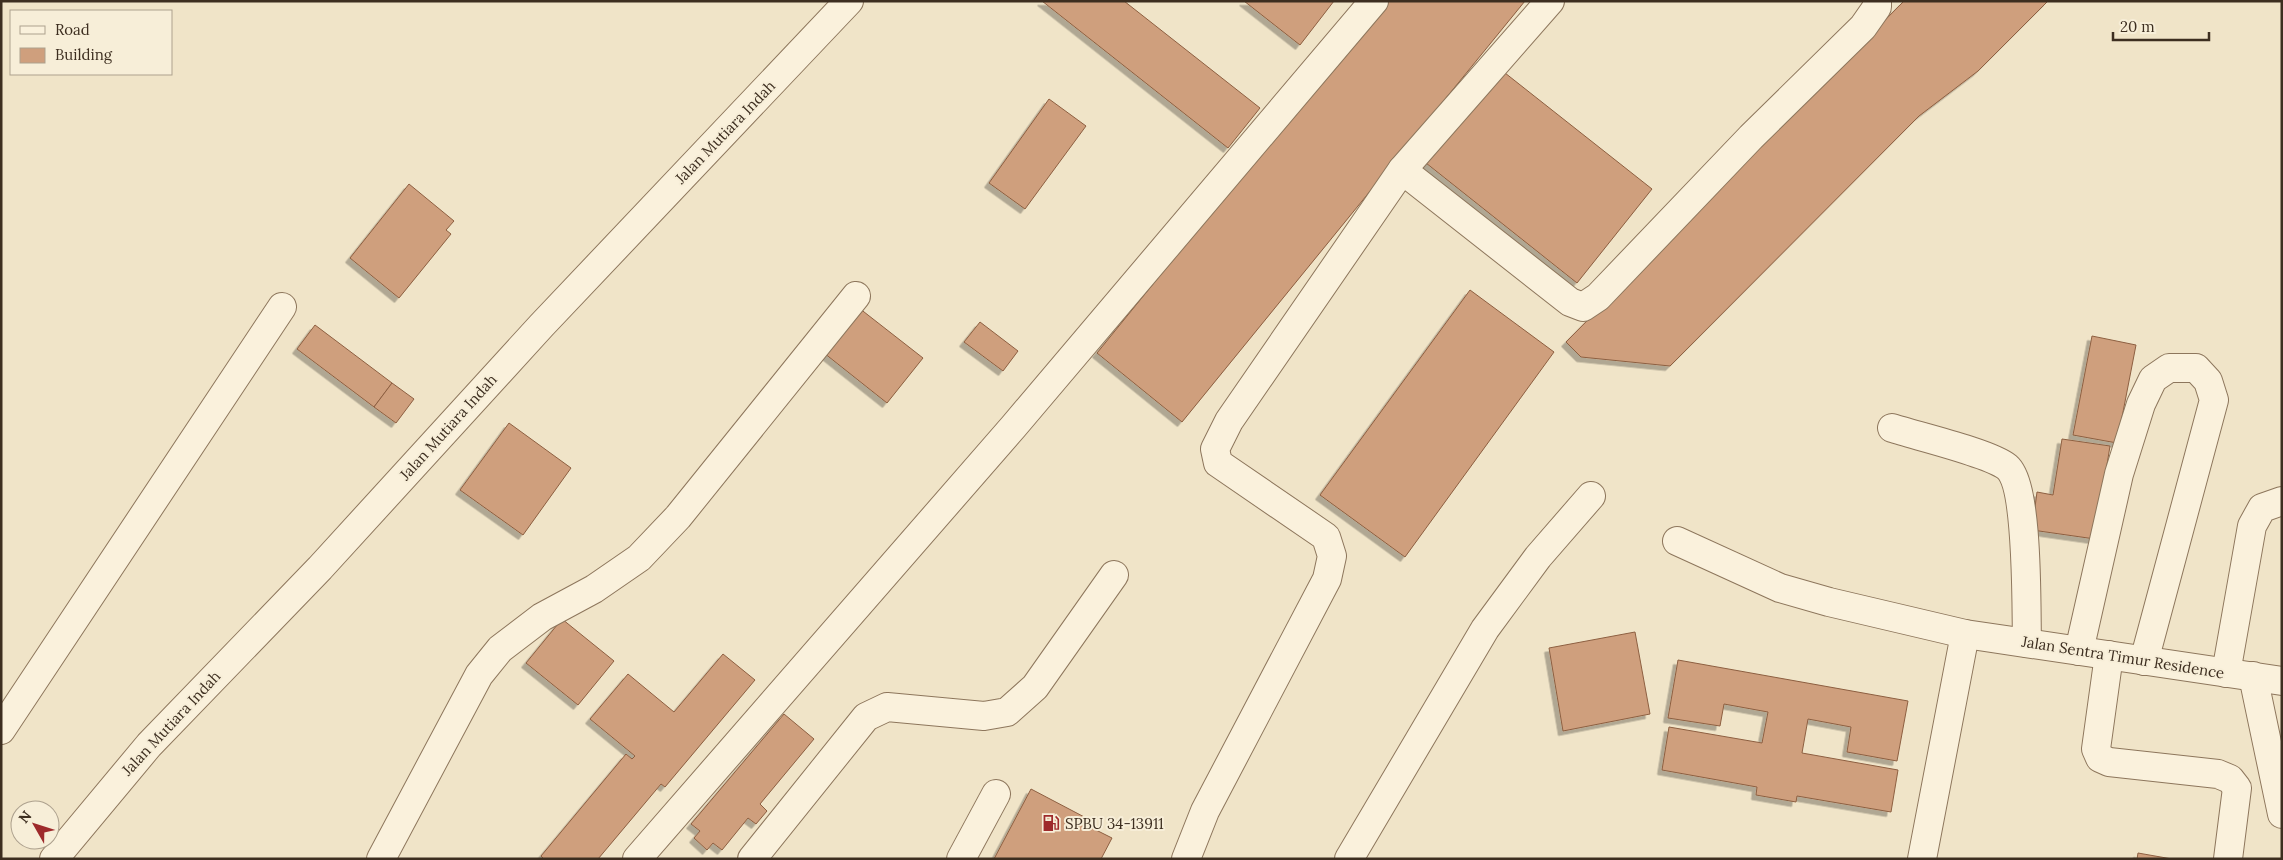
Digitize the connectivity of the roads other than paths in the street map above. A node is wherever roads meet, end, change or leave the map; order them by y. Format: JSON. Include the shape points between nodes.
{"nodes":[{"id":1,"x":849,"y":1,"type":"edge"},
{"id":2,"x":1374,"y":1,"type":"edge"},
{"id":3,"x":1550,"y":1,"type":"edge"},
{"id":4,"x":1878,"y":1,"type":"edge"},
{"id":5,"x":1402,"y":170,"type":"junction"},
{"id":6,"x":856,"y":296,"type":"dead end"},
{"id":7,"x":282,"y":307,"type":"dead end"},
{"id":8,"x":1892,"y":428,"type":"dead end"},
{"id":9,"x":1591,"y":496,"type":"dead end"},
{"id":10,"x":2282,"y":501,"type":"edge"},
{"id":11,"x":1677,"y":541,"type":"dead end"},
{"id":12,"x":1114,"y":576,"type":"dead end"},
{"id":13,"x":1965,"y":634,"type":"junction"},
{"id":14,"x":2027,"y":643,"type":"junction"},
{"id":15,"x":2079,"y":651,"type":"junction"},
{"id":16,"x":2109,"y":655,"type":"junction"},
{"id":17,"x":2144,"y":660,"type":"junction"},
{"id":18,"x":2226,"y":673,"type":"junction"},
{"id":19,"x":2253,"y":676,"type":"junction"},
{"id":20,"x":2282,"y":681,"type":"edge"},
{"id":21,"x":1,"y":730,"type":"edge"},
{"id":22,"x":996,"y":794,"type":"dead end"},
{"id":23,"x":2282,"y":814,"type":"edge"},
{"id":24,"x":54,"y":859,"type":"edge"},
{"id":25,"x":381,"y":859,"type":"edge"},
{"id":26,"x":638,"y":859,"type":"edge"},
{"id":27,"x":752,"y":859,"type":"edge"},
{"id":28,"x":961,"y":859,"type":"edge"},
{"id":29,"x":1186,"y":859,"type":"edge"},
{"id":30,"x":1349,"y":859,"type":"edge"},
{"id":31,"x":1922,"y":859,"type":"edge"},
{"id":32,"x":2228,"y":859,"type":"edge"}],
"edges":[{"from":1,"to":24,"type":"street","name":"Jalan Mutiara Indah","via":[[541,326],[320,568],[149,745]]},
{"from":2,"to":26,"type":"street","via":[[1014,426]]},
{"from":3,"to":5,"type":"street"},
{"from":4,"to":5,"type":"street","via":[[1863,27],[1751,137],[1598,297],[1583,307],[1570,302]]},
{"from":5,"to":29,"type":"street","via":[[1229,421],[1215,449],[1218,463],[1326,537],[1332,556],[1327,579],[1205,811]]},
{"from":6,"to":25,"type":"street","via":[[678,517],[638,558],[594,589],[542,617],[500,649],[479,676]]},
{"from":7,"to":21,"type":"street"},
{"from":8,"to":14,"type":"street","via":[[1988,458],[2008,468],[2020,495]]},
{"from":9,"to":30,"type":"street","via":[[1538,557],[1485,629]]},
{"from":10,"to":18,"type":"street","via":[[2262,508],[2252,526]]},
{"from":11,"to":13,"type":"street","name":"Jalan Sentra Timur Residence","via":[[1780,588]]},
{"from":12,"to":27,"type":"street","via":[[1035,687],[1007,712],[984,716],[887,706],[866,717]]},
{"from":13,"to":14,"type":"street","name":"Jalan Sentra Timur Residence"},
{"from":13,"to":31,"type":"street"},
{"from":14,"to":15,"type":"street","name":"Jalan Sentra Timur Residence"},
{"from":15,"to":16,"type":"street","name":"Jalan Sentra Timur Residence"},
{"from":15,"to":17,"type":"street","via":[[2119,474],[2141,404],[2153,379],[2168,368],[2196,368],[2208,381],[2214,400]]},
{"from":16,"to":17,"type":"street","name":"Jalan Sentra Timur Residence"},
{"from":16,"to":32,"type":"street","via":[[2096,749],[2100,758],[2109,762],[2218,774],[2230,779],[2238,788]]},
{"from":17,"to":18,"type":"street","name":"Jalan Sentra Timur Residence"},
{"from":18,"to":19,"type":"street","name":"Jalan Sentra Timur Residence"},
{"from":19,"to":20,"type":"street","name":"Jalan Sentra Timur Residence"},
{"from":19,"to":23,"type":"street"},
{"from":22,"to":28,"type":"street"}]}
